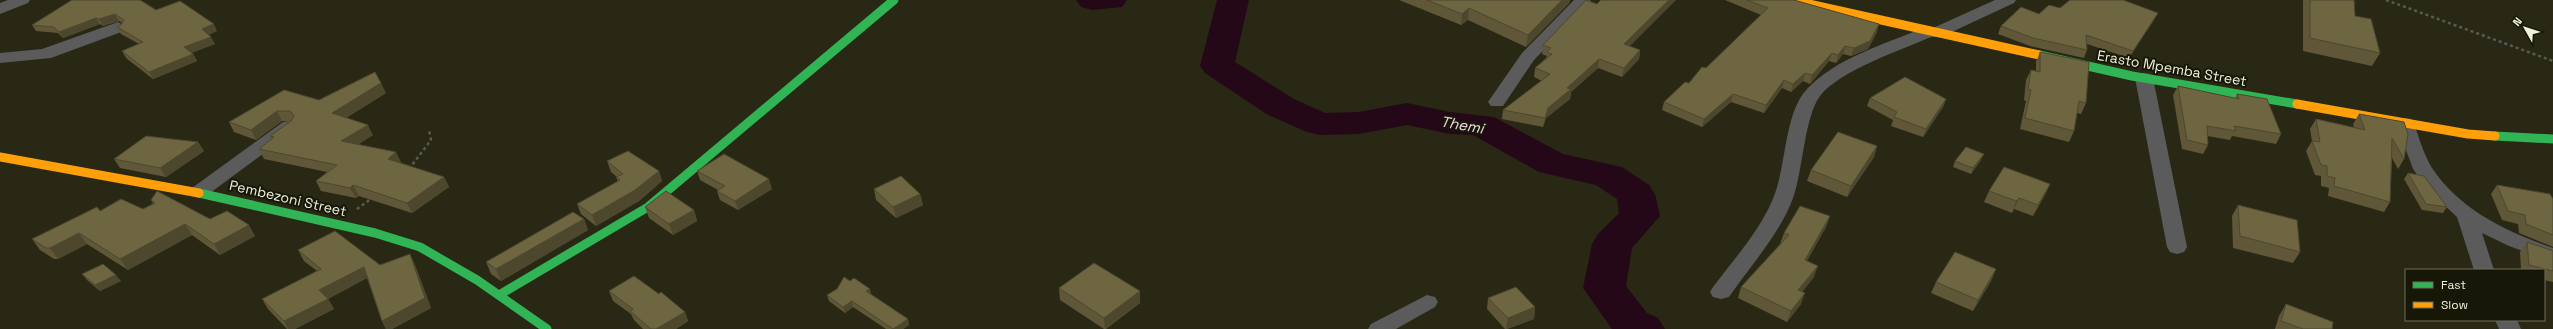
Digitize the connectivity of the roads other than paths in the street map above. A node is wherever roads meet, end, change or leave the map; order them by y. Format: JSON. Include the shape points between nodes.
{"nodes":[{"id":1,"x":22,"y":0,"type":"edge"},
{"id":2,"x":894,"y":0,"type":"edge"},
{"id":3,"x":1583,"y":0,"type":"edge"},
{"id":4,"x":1791,"y":0,"type":"edge"},
{"id":5,"x":2004,"y":1,"type":"edge"},
{"id":6,"x":1831,"y":5,"type":"edge"},
{"id":7,"x":0,"y":9,"type":"edge"},
{"id":8,"x":118,"y":27,"type":"edge"},
{"id":9,"x":1932,"y":32,"type":"junction"},
{"id":10,"x":0,"y":58,"type":"edge"},
{"id":11,"x":2144,"y":78,"type":"junction"},
{"id":12,"x":1496,"y":102,"type":"dead end"},
{"id":13,"x":2405,"y":123,"type":"junction"},
{"id":14,"x":289,"y":126,"type":"edge"},
{"id":15,"x":2553,"y":139,"type":"edge"},
{"id":16,"x":0,"y":157,"type":"edge"},
{"id":17,"x":199,"y":192,"type":"junction"},
{"id":18,"x":2465,"y":212,"type":"junction"},
{"id":19,"x":2177,"y":247,"type":"dead end"},
{"id":20,"x":2553,"y":255,"type":"edge"},
{"id":21,"x":2484,"y":269,"type":"edge"},
{"id":22,"x":1721,"y":292,"type":"dead end"},
{"id":23,"x":500,"y":295,"type":"junction"},
{"id":24,"x":1427,"y":302,"type":"dead end"},
{"id":25,"x":547,"y":329,"type":"edge"},
{"id":26,"x":1380,"y":329,"type":"edge"}],
"edges":[{"from":1,"to":7,"type":"street"},
{"from":2,"to":23,"type":"street","via":[[648,207]]},
{"from":3,"to":12,"type":"street","via":[[1528,56]]},
{"from":4,"to":6,"type":"street","name":"Erasto Mpemba Street"},
{"from":5,"to":9,"type":"street"},
{"from":6,"to":9,"type":"street","name":"Erasto Mpemba Street"},
{"from":8,"to":10,"type":"street","via":[[45,54]]},
{"from":9,"to":11,"type":"street","name":"Erasto Mpemba Street"},
{"from":9,"to":22,"type":"street","via":[[1837,75],[1813,94],[1802,120],[1794,162],[1782,201]]},
{"from":11,"to":13,"type":"street","name":"Erasto Mpemba Street"},
{"from":11,"to":19,"type":"street"},
{"from":13,"to":15,"type":"street","name":"Erasto Mpemba Street","via":[[2468,134]]},
{"from":13,"to":18,"type":"street","via":[[2422,168],[2438,189]]},
{"from":14,"to":17,"type":"street"},
{"from":16,"to":17,"type":"street","name":"Pembezoni Street","via":[[123,176]]},
{"from":17,"to":23,"type":"street","name":"Pembezoni Street","via":[[398,241],[433,253]]},
{"from":18,"to":20,"type":"street","via":[[2495,233]]},
{"from":18,"to":21,"type":"street"},
{"from":23,"to":25,"type":"street","name":"Pembezoni Street"},
{"from":24,"to":26,"type":"street"}]}
